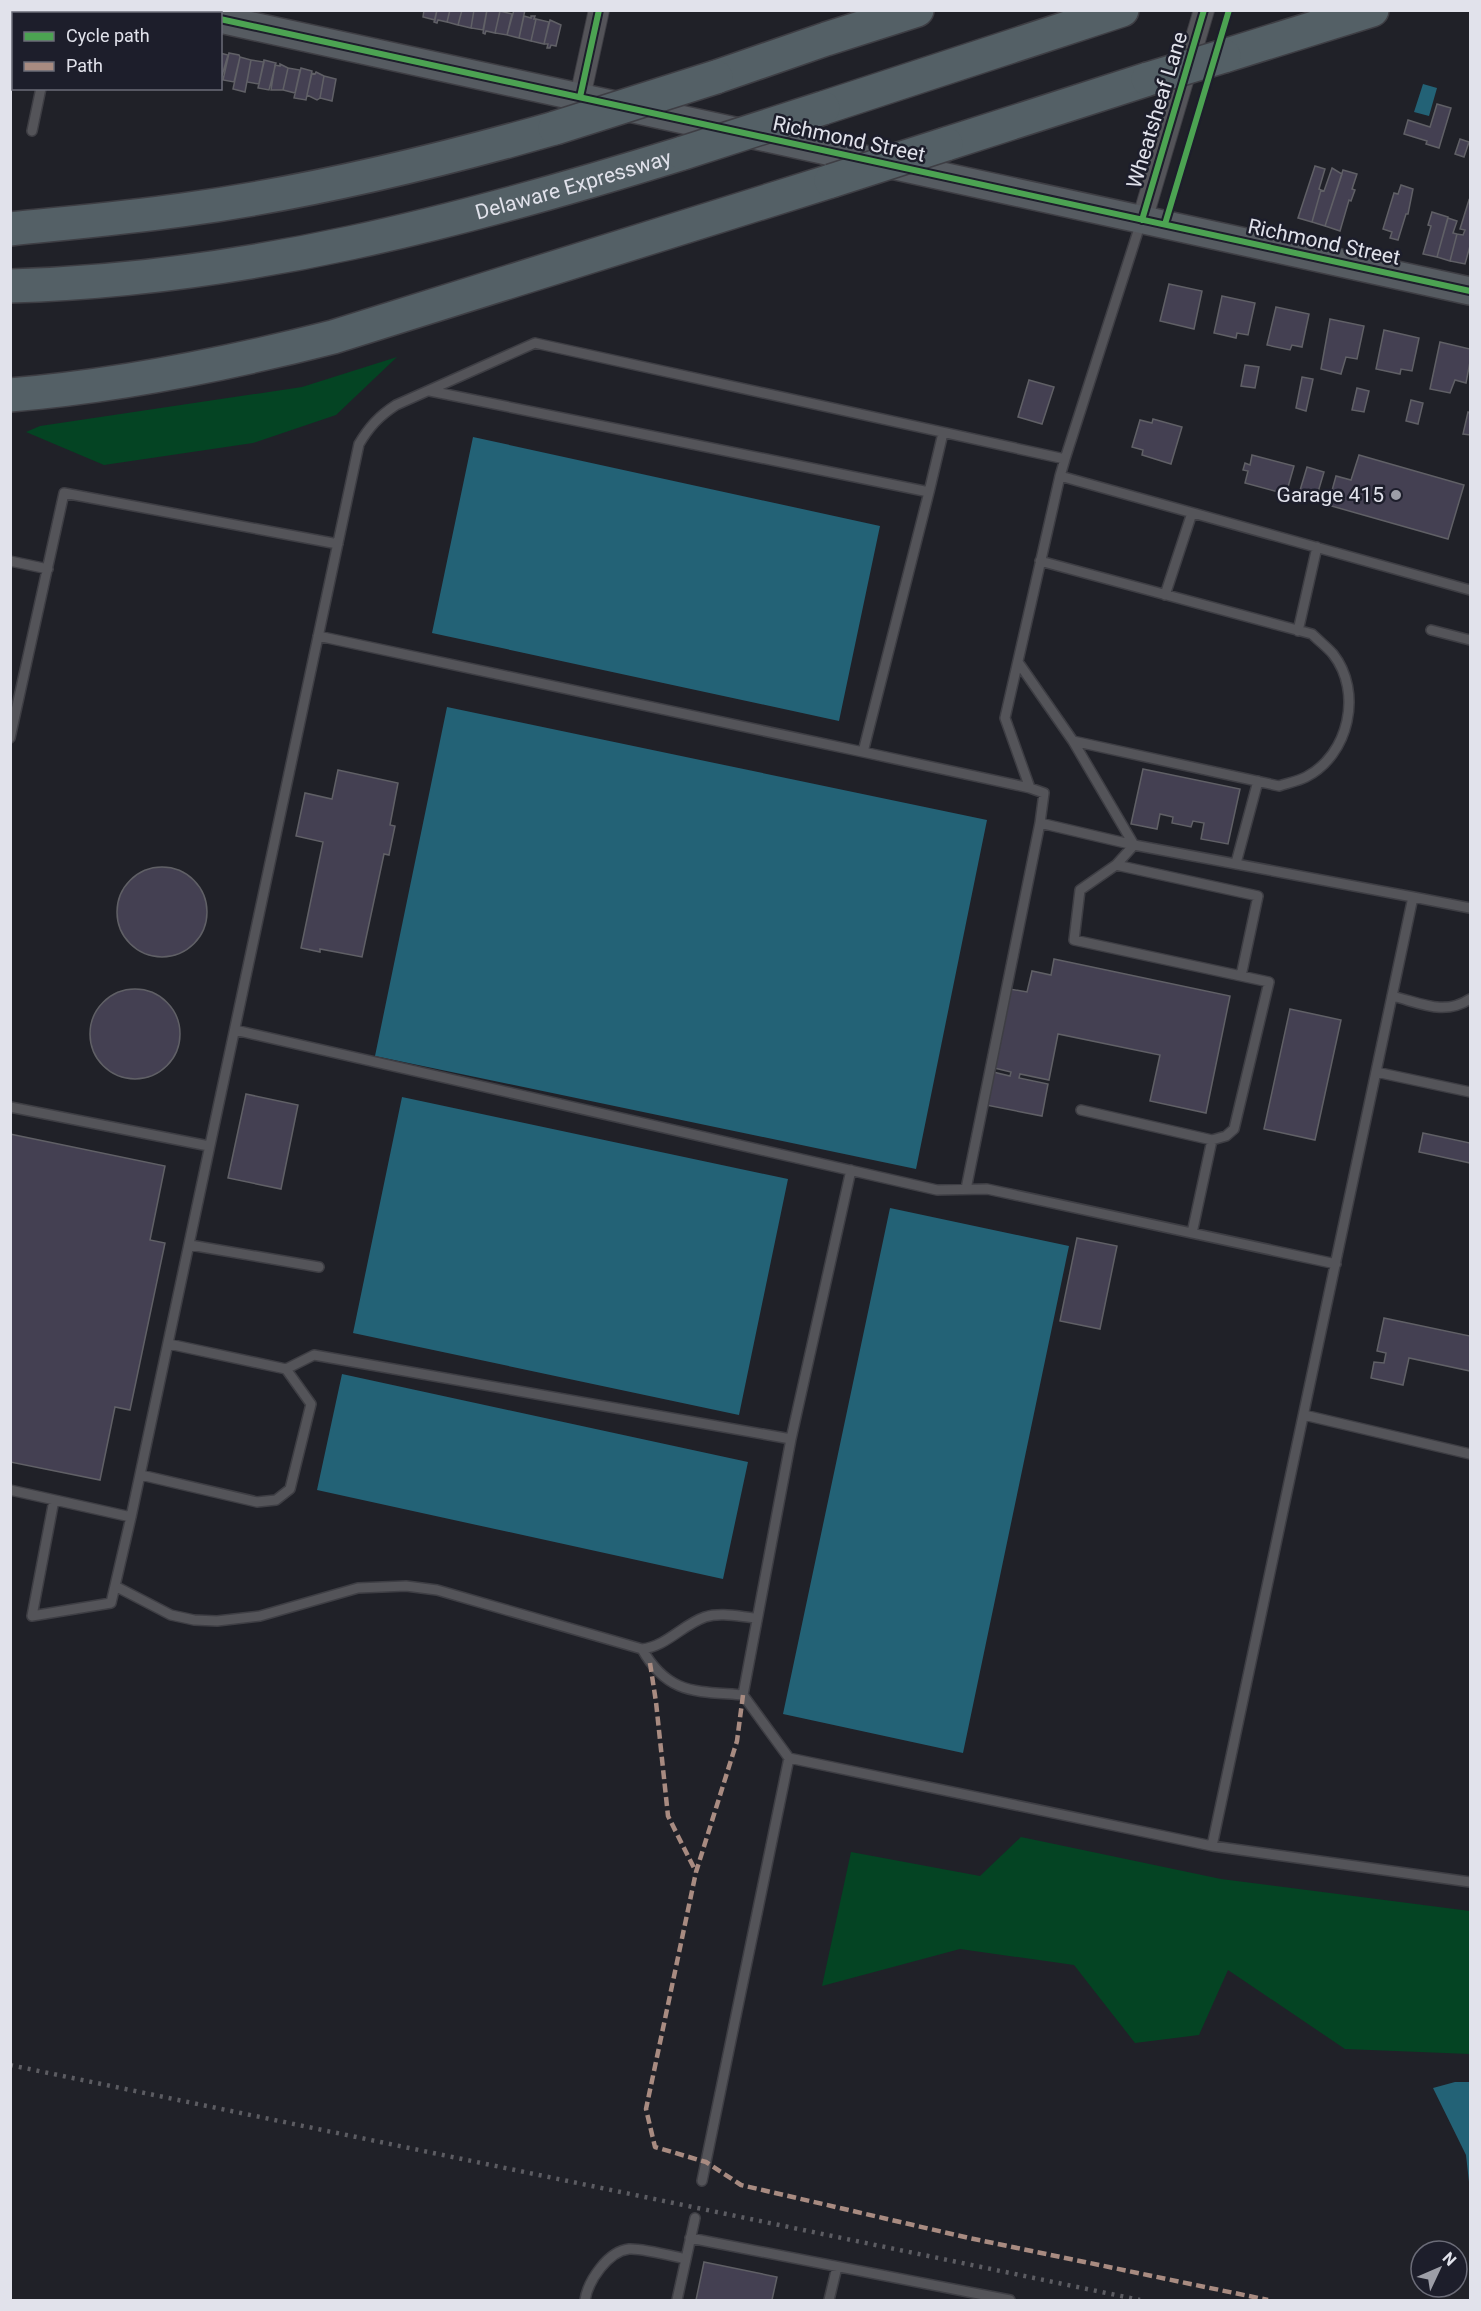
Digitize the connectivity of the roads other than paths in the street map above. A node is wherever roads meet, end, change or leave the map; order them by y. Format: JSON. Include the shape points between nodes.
{"nodes":[{"id":1,"x":599,"y":10,"type":"edge"},
{"id":2,"x":895,"y":10,"type":"edge"},
{"id":3,"x":917,"y":10,"type":"edge"},
{"id":4,"x":1122,"y":10,"type":"edge"},
{"id":5,"x":1204,"y":10,"type":"edge"},
{"id":6,"x":1372,"y":10,"type":"edge"},
{"id":7,"x":222,"y":19,"type":"edge"},
{"id":8,"x":826,"y":39,"type":"junction"},
{"id":9,"x":41,"y":90,"type":"edge"},
{"id":10,"x":580,"y":97,"type":"junction"},
{"id":11,"x":32,"y":131,"type":"dead end"},
{"id":12,"x":1142,"y":220,"type":"junction"},
{"id":13,"x":10,"y":229,"type":"edge"},
{"id":14,"x":115,"y":280,"type":"junction"},
{"id":15,"x":10,"y":286,"type":"edge"},
{"id":16,"x":1470,"y":291,"type":"edge"},
{"id":17,"x":10,"y":297,"type":"edge"},
{"id":18,"x":430,"y":391,"type":"junction"},
{"id":19,"x":19,"y":395,"type":"edge"},
{"id":20,"x":943,"y":433,"type":"junction"},
{"id":21,"x":1065,"y":459,"type":"junction"},
{"id":22,"x":1060,"y":476,"type":"junction"},
{"id":23,"x":929,"y":492,"type":"junction"},
{"id":24,"x":1192,"y":513,"type":"junction"},
{"id":25,"x":338,"y":544,"type":"junction"},
{"id":26,"x":1317,"y":548,"type":"junction"},
{"id":27,"x":10,"y":561,"type":"edge"},
{"id":28,"x":1040,"y":561,"type":"junction"},
{"id":29,"x":48,"y":569,"type":"junction"},
{"id":30,"x":1470,"y":590,"type":"edge"},
{"id":31,"x":1165,"y":595,"type":"junction"},
{"id":32,"x":1431,"y":630,"type":"dead end"},
{"id":33,"x":1298,"y":631,"type":"junction"},
{"id":34,"x":318,"y":636,"type":"junction"},
{"id":35,"x":1470,"y":640,"type":"edge"},
{"id":36,"x":1018,"y":662,"type":"junction"},
{"id":37,"x":10,"y":738,"type":"edge"},
{"id":38,"x":1073,"y":741,"type":"junction"},
{"id":39,"x":863,"y":752,"type":"junction"},
{"id":40,"x":1258,"y":781,"type":"junction"},
{"id":41,"x":1030,"y":788,"type":"junction"},
{"id":42,"x":1040,"y":823,"type":"junction"},
{"id":43,"x":1134,"y":845,"type":"junction"},
{"id":44,"x":1236,"y":862,"type":"junction"},
{"id":45,"x":1116,"y":865,"type":"junction"},
{"id":46,"x":1413,"y":897,"type":"junction"},
{"id":47,"x":1470,"y":908,"type":"edge"},
{"id":48,"x":1241,"y":976,"type":"junction"},
{"id":49,"x":1392,"y":996,"type":"junction"},
{"id":50,"x":1470,"y":999,"type":"edge"},
{"id":51,"x":235,"y":1030,"type":"junction"},
{"id":52,"x":1376,"y":1072,"type":"junction"},
{"id":53,"x":1470,"y":1092,"type":"edge"},
{"id":54,"x":10,"y":1107,"type":"edge"},
{"id":55,"x":1081,"y":1110,"type":"dead end"},
{"id":56,"x":1212,"y":1140,"type":"junction"},
{"id":57,"x":209,"y":1146,"type":"junction"},
{"id":58,"x":851,"y":1170,"type":"junction"},
{"id":59,"x":966,"y":1189,"type":"junction"},
{"id":60,"x":1192,"y":1233,"type":"junction"},
{"id":61,"x":190,"y":1245,"type":"junction"},
{"id":62,"x":1336,"y":1264,"type":"junction"},
{"id":63,"x":319,"y":1267,"type":"dead end"},
{"id":64,"x":169,"y":1344,"type":"junction"},
{"id":65,"x":286,"y":1369,"type":"junction"},
{"id":66,"x":1304,"y":1415,"type":"junction"},
{"id":67,"x":790,"y":1439,"type":"junction"},
{"id":68,"x":1470,"y":1454,"type":"edge"},
{"id":69,"x":141,"y":1475,"type":"junction"},
{"id":70,"x":10,"y":1490,"type":"edge"},
{"id":71,"x":54,"y":1500,"type":"junction"},
{"id":72,"x":131,"y":1517,"type":"junction"},
{"id":73,"x":115,"y":1586,"type":"junction"},
{"id":74,"x":758,"y":1618,"type":"junction"},
{"id":75,"x":642,"y":1649,"type":"junction"},
{"id":76,"x":743,"y":1695,"type":"junction"},
{"id":77,"x":789,"y":1758,"type":"junction"},
{"id":78,"x":1212,"y":1846,"type":"junction"},
{"id":79,"x":1470,"y":1882,"type":"edge"},
{"id":80,"x":702,"y":2181,"type":"dead end"},
{"id":81,"x":694,"y":2218,"type":"dead end"},
{"id":82,"x":690,"y":2238,"type":"junction"},
{"id":83,"x":686,"y":2259,"type":"junction"},
{"id":84,"x":837,"y":2267,"type":"junction"},
{"id":85,"x":585,"y":2301,"type":"edge"},
{"id":86,"x":677,"y":2301,"type":"edge"},
{"id":87,"x":829,"y":2301,"type":"edge"},
{"id":88,"x":1010,"y":2301,"type":"edge"}],
"edges":[{"from":1,"to":10,"type":"street"},
{"from":2,"to":8,"type":"highway"},
{"from":3,"to":8,"type":"highway"},
{"from":4,"to":14,"type":"highway","name":"Delaware Expressway","bridge":true,"via":[[521,202],[387,236],[254,262]]},
{"from":5,"to":12,"type":"street","name":"Wheatsheaf Lane"},
{"from":6,"to":19,"type":"highway","bridge":true,"via":[[333,337],[136,379]]},
{"from":7,"to":10,"type":"main road","name":"Richmond Street"},
{"from":8,"to":13,"type":"highway","bridge":true,"via":[[555,128],[436,160],[184,210]]},
{"from":9,"to":11,"type":"lane"},
{"from":10,"to":12,"type":"main road","name":"Richmond Street"},
{"from":12,"to":16,"type":"main road","name":"Richmond Street"},
{"from":12,"to":21,"type":"lane"},
{"from":14,"to":15,"type":"highway","name":"Delaware Expressway"},
{"from":14,"to":17,"type":"highway"},
{"from":18,"to":20,"type":"lane","via":[[535,343]]},
{"from":18,"to":23,"type":"lane"},
{"from":18,"to":25,"type":"lane","via":[[381,415],[358,444]]},
{"from":20,"to":21,"type":"lane"},
{"from":20,"to":23,"type":"lane"},
{"from":21,"to":22,"type":"lane"},
{"from":22,"to":24,"type":"lane"},
{"from":22,"to":28,"type":"lane"},
{"from":23,"to":39,"type":"lane"},
{"from":24,"to":26,"type":"lane"},
{"from":24,"to":31,"type":"lane"},
{"from":25,"to":29,"type":"lane","via":[[64,493]]},
{"from":25,"to":34,"type":"lane"},
{"from":26,"to":30,"type":"lane"},
{"from":26,"to":33,"type":"lane"},
{"from":27,"to":29,"type":"lane"},
{"from":28,"to":31,"type":"lane"},
{"from":28,"to":36,"type":"lane"},
{"from":29,"to":37,"type":"lane"},
{"from":31,"to":33,"type":"lane"},
{"from":32,"to":35,"type":"lane"},
{"from":33,"to":40,"type":"lane","via":[[1312,634],[1333,654],[1346,679],[1350,708],[1344,735],[1328,759],[1306,777],[1279,786]]},
{"from":34,"to":39,"type":"lane"},
{"from":34,"to":51,"type":"lane"},
{"from":36,"to":38,"type":"lane"},
{"from":36,"to":41,"type":"lane","via":[[1005,718]]},
{"from":38,"to":40,"type":"lane"},
{"from":38,"to":43,"type":"lane"},
{"from":39,"to":41,"type":"lane"},
{"from":40,"to":44,"type":"lane"},
{"from":41,"to":42,"type":"lane","via":[[1044,793]]},
{"from":42,"to":43,"type":"lane"},
{"from":42,"to":59,"type":"lane"},
{"from":43,"to":44,"type":"lane"},
{"from":43,"to":45,"type":"lane"},
{"from":44,"to":46,"type":"lane"},
{"from":45,"to":48,"type":"lane","via":[[1258,896]]},
{"from":45,"to":48,"type":"lane","via":[[1080,890],[1074,940]]},
{"from":46,"to":47,"type":"lane"},
{"from":46,"to":49,"type":"lane"},
{"from":48,"to":56,"type":"lane","via":[[1269,982],[1234,1129]]},
{"from":49,"to":50,"type":"lane","via":[[1447,1009]]},
{"from":49,"to":52,"type":"lane"},
{"from":51,"to":57,"type":"lane"},
{"from":51,"to":58,"type":"lane"},
{"from":52,"to":53,"type":"lane"},
{"from":52,"to":62,"type":"lane"},
{"from":54,"to":57,"type":"lane"},
{"from":55,"to":56,"type":"lane"},
{"from":56,"to":60,"type":"lane"},
{"from":57,"to":61,"type":"lane"},
{"from":58,"to":59,"type":"lane","via":[[937,1190]]},
{"from":58,"to":67,"type":"lane"},
{"from":59,"to":60,"type":"lane","via":[[987,1189]]},
{"from":60,"to":62,"type":"lane"},
{"from":61,"to":63,"type":"lane"},
{"from":61,"to":64,"type":"lane"},
{"from":62,"to":66,"type":"lane"},
{"from":64,"to":65,"type":"lane"},
{"from":64,"to":69,"type":"lane"},
{"from":65,"to":67,"type":"lane","via":[[314,1354]]},
{"from":65,"to":69,"type":"lane","via":[[311,1404],[290,1489],[284,1496],[267,1503],[257,1502]]},
{"from":66,"to":68,"type":"lane"},
{"from":66,"to":78,"type":"lane"},
{"from":67,"to":74,"type":"lane"},
{"from":69,"to":72,"type":"lane"},
{"from":70,"to":71,"type":"lane"},
{"from":71,"to":72,"type":"lane"},
{"from":71,"to":73,"type":"lane","via":[[32,1616],[111,1603]]},
{"from":72,"to":73,"type":"lane"},
{"from":73,"to":75,"type":"lane","via":[[171,1615],[217,1621],[260,1616],[358,1588],[406,1586],[437,1590]]},
{"from":74,"to":75,"type":"lane","via":[[706,1617],[660,1644]]},
{"from":74,"to":76,"type":"lane"},
{"from":75,"to":76,"type":"lane","via":[[663,1677],[679,1687]]},
{"from":76,"to":77,"type":"lane"},
{"from":77,"to":78,"type":"lane"},
{"from":77,"to":80,"type":"lane"},
{"from":78,"to":79,"type":"lane"},
{"from":81,"to":82,"type":"lane"},
{"from":82,"to":83,"type":"lane"},
{"from":82,"to":84,"type":"lane"},
{"from":83,"to":85,"type":"lane","via":[[629,2249],[610,2259],[596,2274]]},
{"from":83,"to":86,"type":"lane"},
{"from":84,"to":87,"type":"lane"},
{"from":84,"to":88,"type":"lane"}]}
